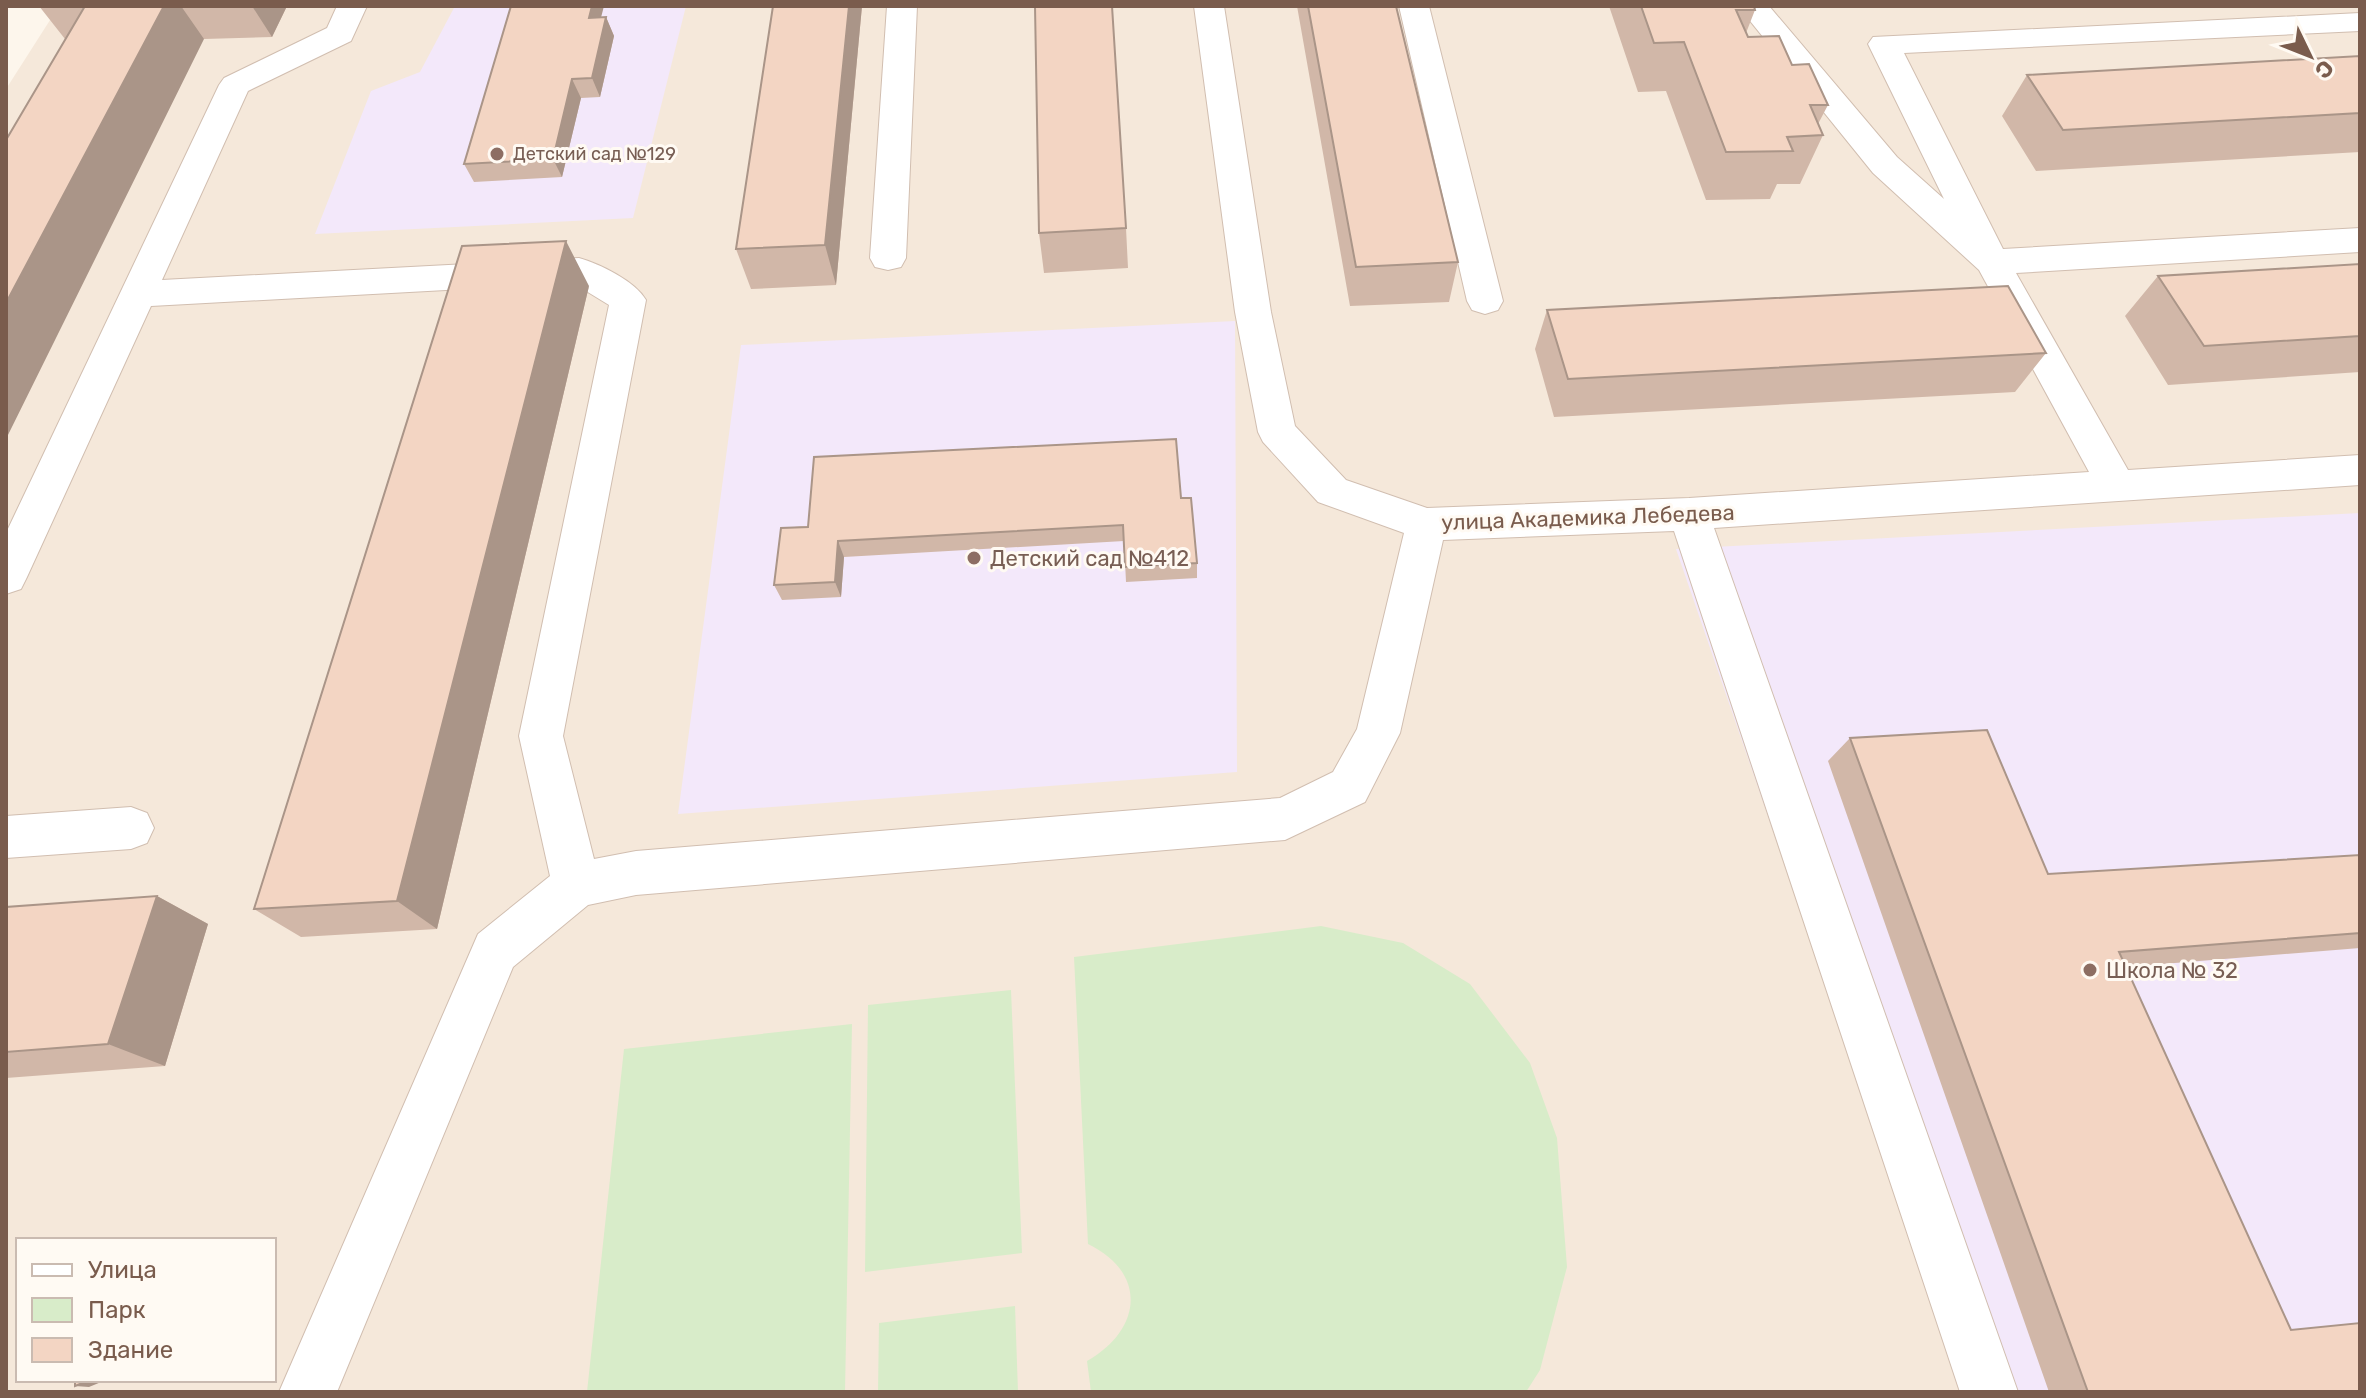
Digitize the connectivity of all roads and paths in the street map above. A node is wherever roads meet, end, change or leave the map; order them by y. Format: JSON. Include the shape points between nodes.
{"nodes":[{"id":1,"x":352,"y":6,"type":"edge"},
{"id":2,"x":902,"y":6,"type":"edge"},
{"id":3,"x":1209,"y":6,"type":"edge"},
{"id":4,"x":1414,"y":6,"type":"edge"},
{"id":5,"x":1753,"y":6,"type":"edge"},
{"id":6,"x":2360,"y":22,"type":"edge"},
{"id":7,"x":2360,"y":240,"type":"edge"},
{"id":8,"x":888,"y":258,"type":"dead end"},
{"id":9,"x":1992,"y":262,"type":"junction"},
{"id":10,"x":138,"y":294,"type":"junction"},
{"id":11,"x":1485,"y":301,"type":"dead end"},
{"id":12,"x":2360,"y":470,"type":"edge"},
{"id":13,"x":2117,"y":487,"type":"junction"},
{"id":14,"x":1689,"y":514,"type":"junction"},
{"id":15,"x":1426,"y":524,"type":"junction"},
{"id":16,"x":6,"y":577,"type":"edge"},
{"id":17,"x":131,"y":828,"type":"dead end"},
{"id":18,"x":6,"y":837,"type":"edge"},
{"id":19,"x":576,"y":885,"type":"junction"},
{"id":20,"x":311,"y":1391,"type":"edge"},
{"id":21,"x":1989,"y":1392,"type":"edge"}],
"edges":[{"from":1,"to":10,"type":"street","via":[[340,34],[235,85]]},
{"from":2,"to":8,"type":"street"},
{"from":3,"to":15,"type":"street","name":"улица Академика Лебедева","via":[[1253,312],[1277,432],[1332,491]]},
{"from":4,"to":11,"type":"street"},
{"from":5,"to":9,"type":"street","via":[[1885,165]]},
{"from":6,"to":9,"type":"street","via":[[1884,44]]},
{"from":7,"to":9,"type":"street"},
{"from":9,"to":13,"type":"street"},
{"from":10,"to":16,"type":"street"},
{"from":10,"to":19,"type":"street","via":[[579,270],[628,300],[541,736]]},
{"from":12,"to":13,"type":"street","name":"улица Академика Лебедева"},
{"from":13,"to":14,"type":"street","name":"улица Академика Лебедева"},
{"from":14,"to":15,"type":"street","name":"улица Академика Лебедева"},
{"from":14,"to":21,"type":"street"},
{"from":15,"to":19,"type":"street","via":[[1378,733],[1349,787],[1285,819],[636,873]]},
{"from":17,"to":18,"type":"street"},
{"from":19,"to":20,"type":"street","via":[[495,951]]}]}
